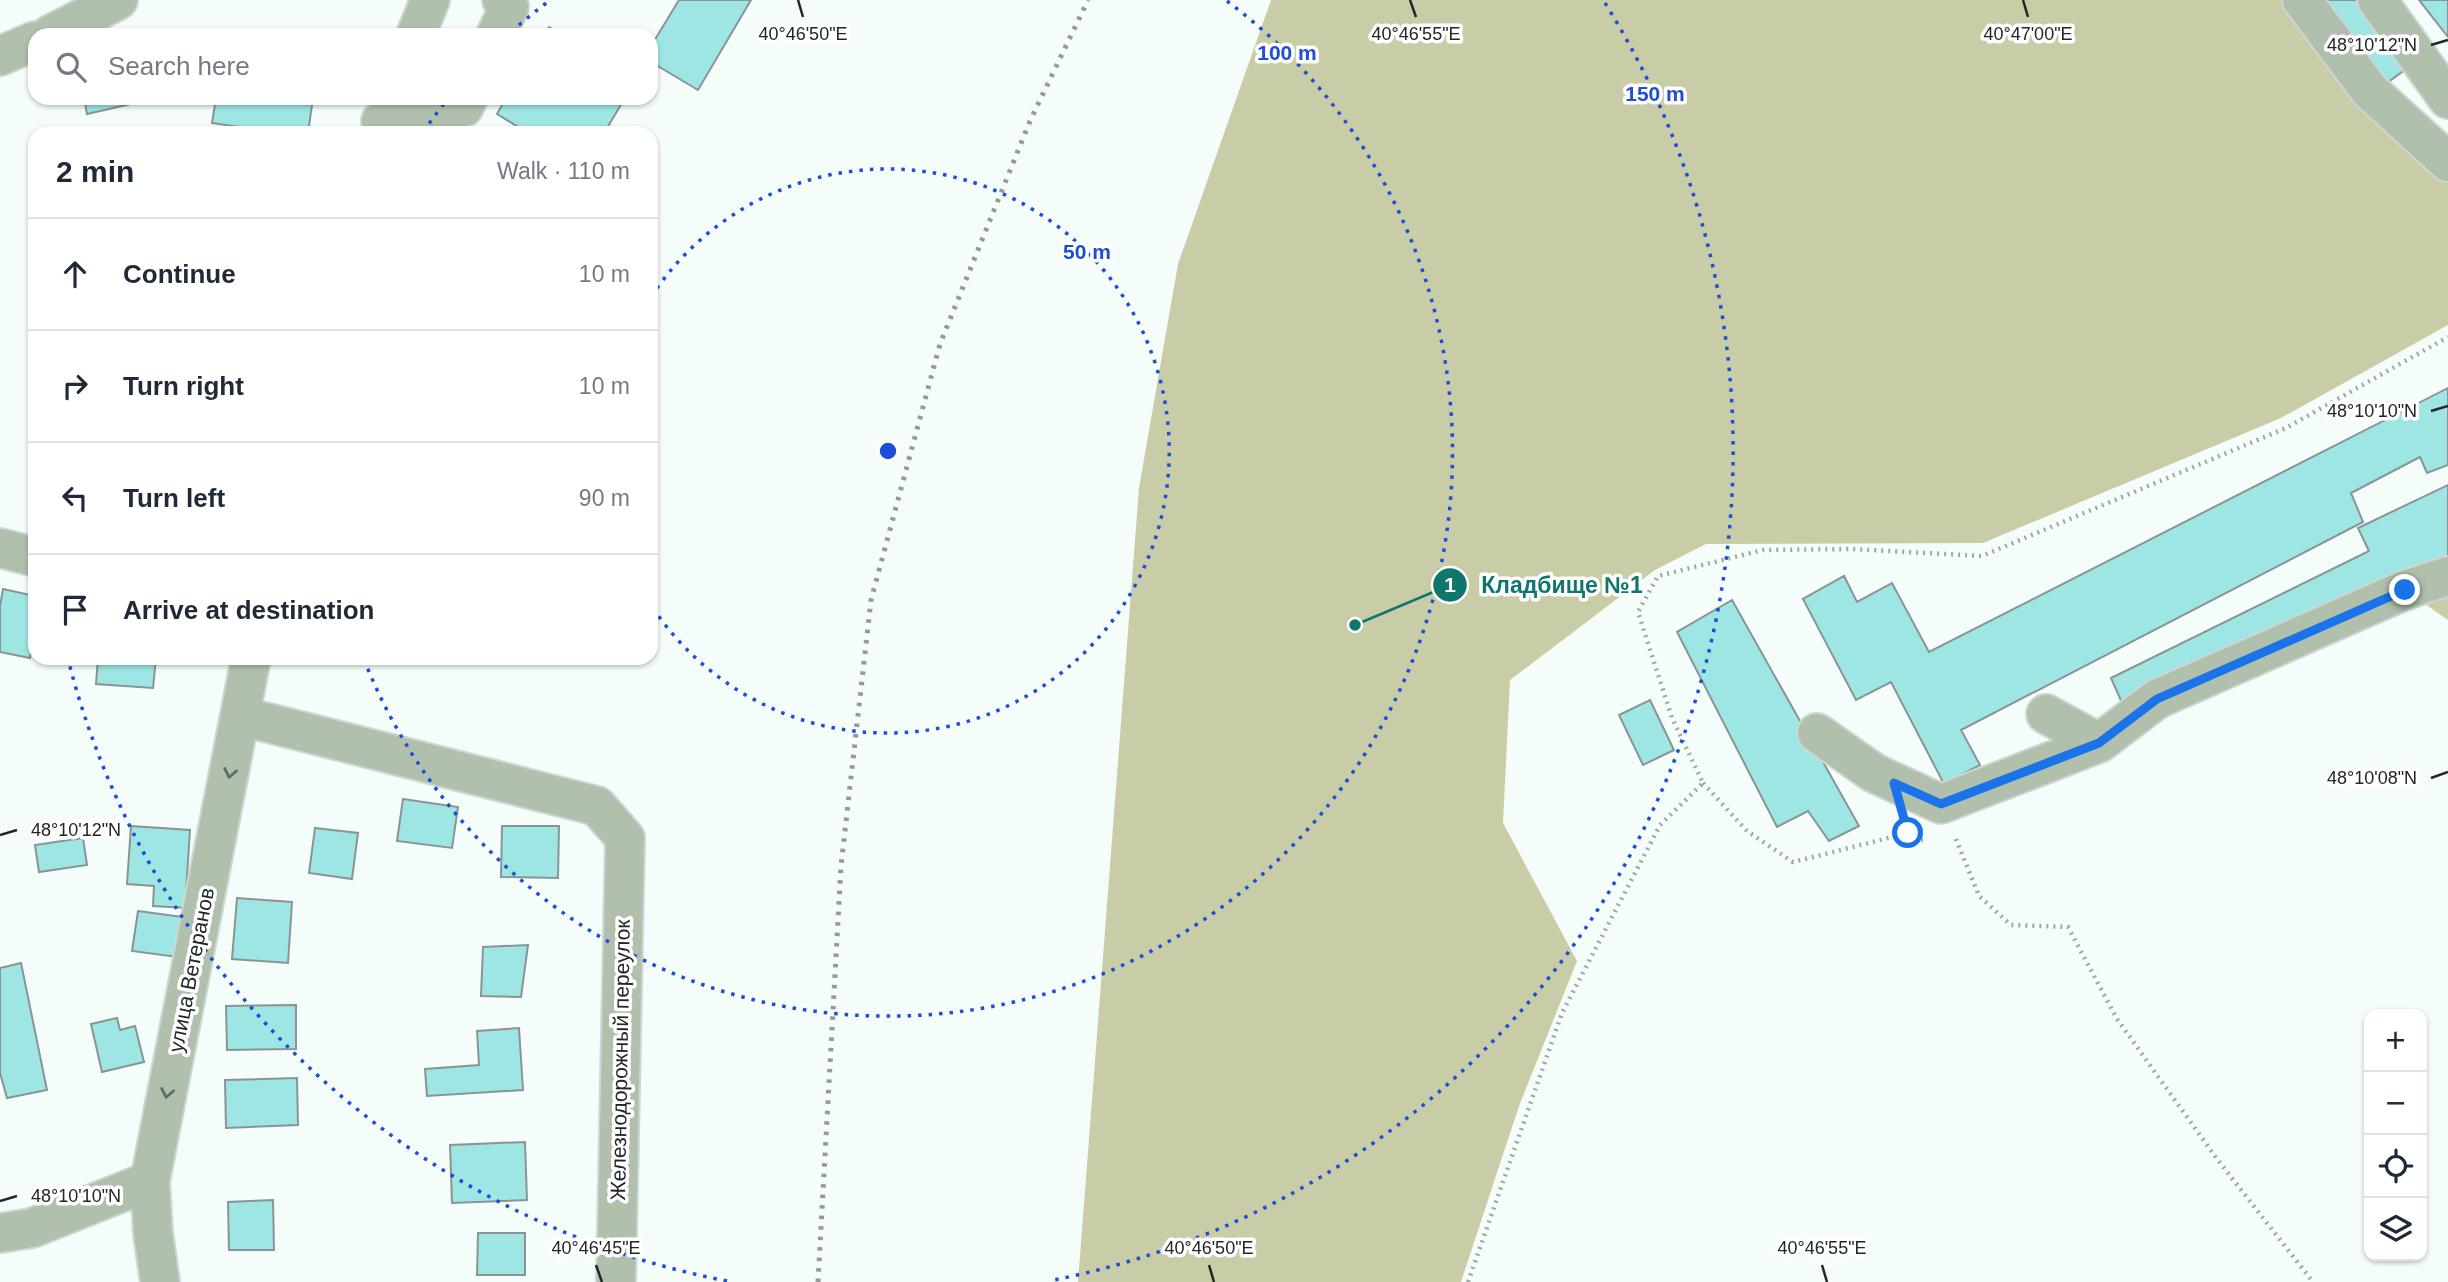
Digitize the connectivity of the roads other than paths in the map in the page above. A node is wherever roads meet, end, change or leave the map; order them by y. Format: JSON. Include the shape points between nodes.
{"nodes":[{"id":1,"x":118,"y":0,"type":"edge"},
{"id":2,"x":430,"y":0,"type":"edge"},
{"id":3,"x":502,"y":0,"type":"edge"},
{"id":4,"x":2302,"y":0,"type":"edge"},
{"id":5,"x":2376,"y":0,"type":"edge"},
{"id":6,"x":64,"y":28,"type":"edge"},
{"id":7,"x":419,"y":28,"type":"edge"},
{"id":8,"x":499,"y":28,"type":"edge"},
{"id":9,"x":28,"y":44,"type":"edge"},
{"id":10,"x":0,"y":56,"type":"edge"},
{"id":11,"x":2448,"y":99,"type":"edge"},
{"id":12,"x":465,"y":105,"type":"edge"},
{"id":13,"x":383,"y":117,"type":"edge"},
{"id":14,"x":2448,"y":162,"type":"edge"},
{"id":15,"x":0,"y":548,"type":"edge"},
{"id":16,"x":28,"y":555,"type":"edge"},
{"id":17,"x":2448,"y":576,"type":"edge"},
{"id":18,"x":250,"y":665,"type":"edge"},
{"id":19,"x":2046,"y":714,"type":"dead end"},
{"id":20,"x":241,"y":716,"type":"junction"},
{"id":21,"x":1817,"y":733,"type":"dead end"},
{"id":22,"x":2099,"y":743,"type":"junction"},
{"id":23,"x":150,"y":1181,"type":"junction"},
{"id":24,"x":0,"y":1233,"type":"edge"},
{"id":25,"x":160,"y":1282,"type":"edge"},
{"id":26,"x":616,"y":1282,"type":"edge"}],
"edges":[{"from":1,"to":6,"type":"street"},
{"from":2,"to":7,"type":"street"},
{"from":3,"to":8,"type":"street","via":[[509,7]]},
{"from":4,"to":14,"type":"street","via":[[2370,91]]},
{"from":5,"to":11,"type":"street"},
{"from":9,"to":10,"type":"street"},
{"from":12,"to":13,"type":"street"},
{"from":15,"to":16,"type":"street"},
{"from":17,"to":22,"type":"street","via":[[2405,590],[2157,699]]},
{"from":18,"to":20,"type":"street","name":"улица Ветеранов"},
{"from":19,"to":22,"type":"street"},
{"from":20,"to":23,"type":"street","name":"улица Ветеранов","one_way":true},
{"from":20,"to":26,"type":"street","name":"Железнодорожный переулок","via":[[597,806],[625,838]]},
{"from":21,"to":22,"type":"street","via":[[1874,773],[1941,804]]},
{"from":23,"to":24,"type":"street","via":[[32,1228]]},
{"from":23,"to":25,"type":"street","name":"улица Ветеранов"}]}
